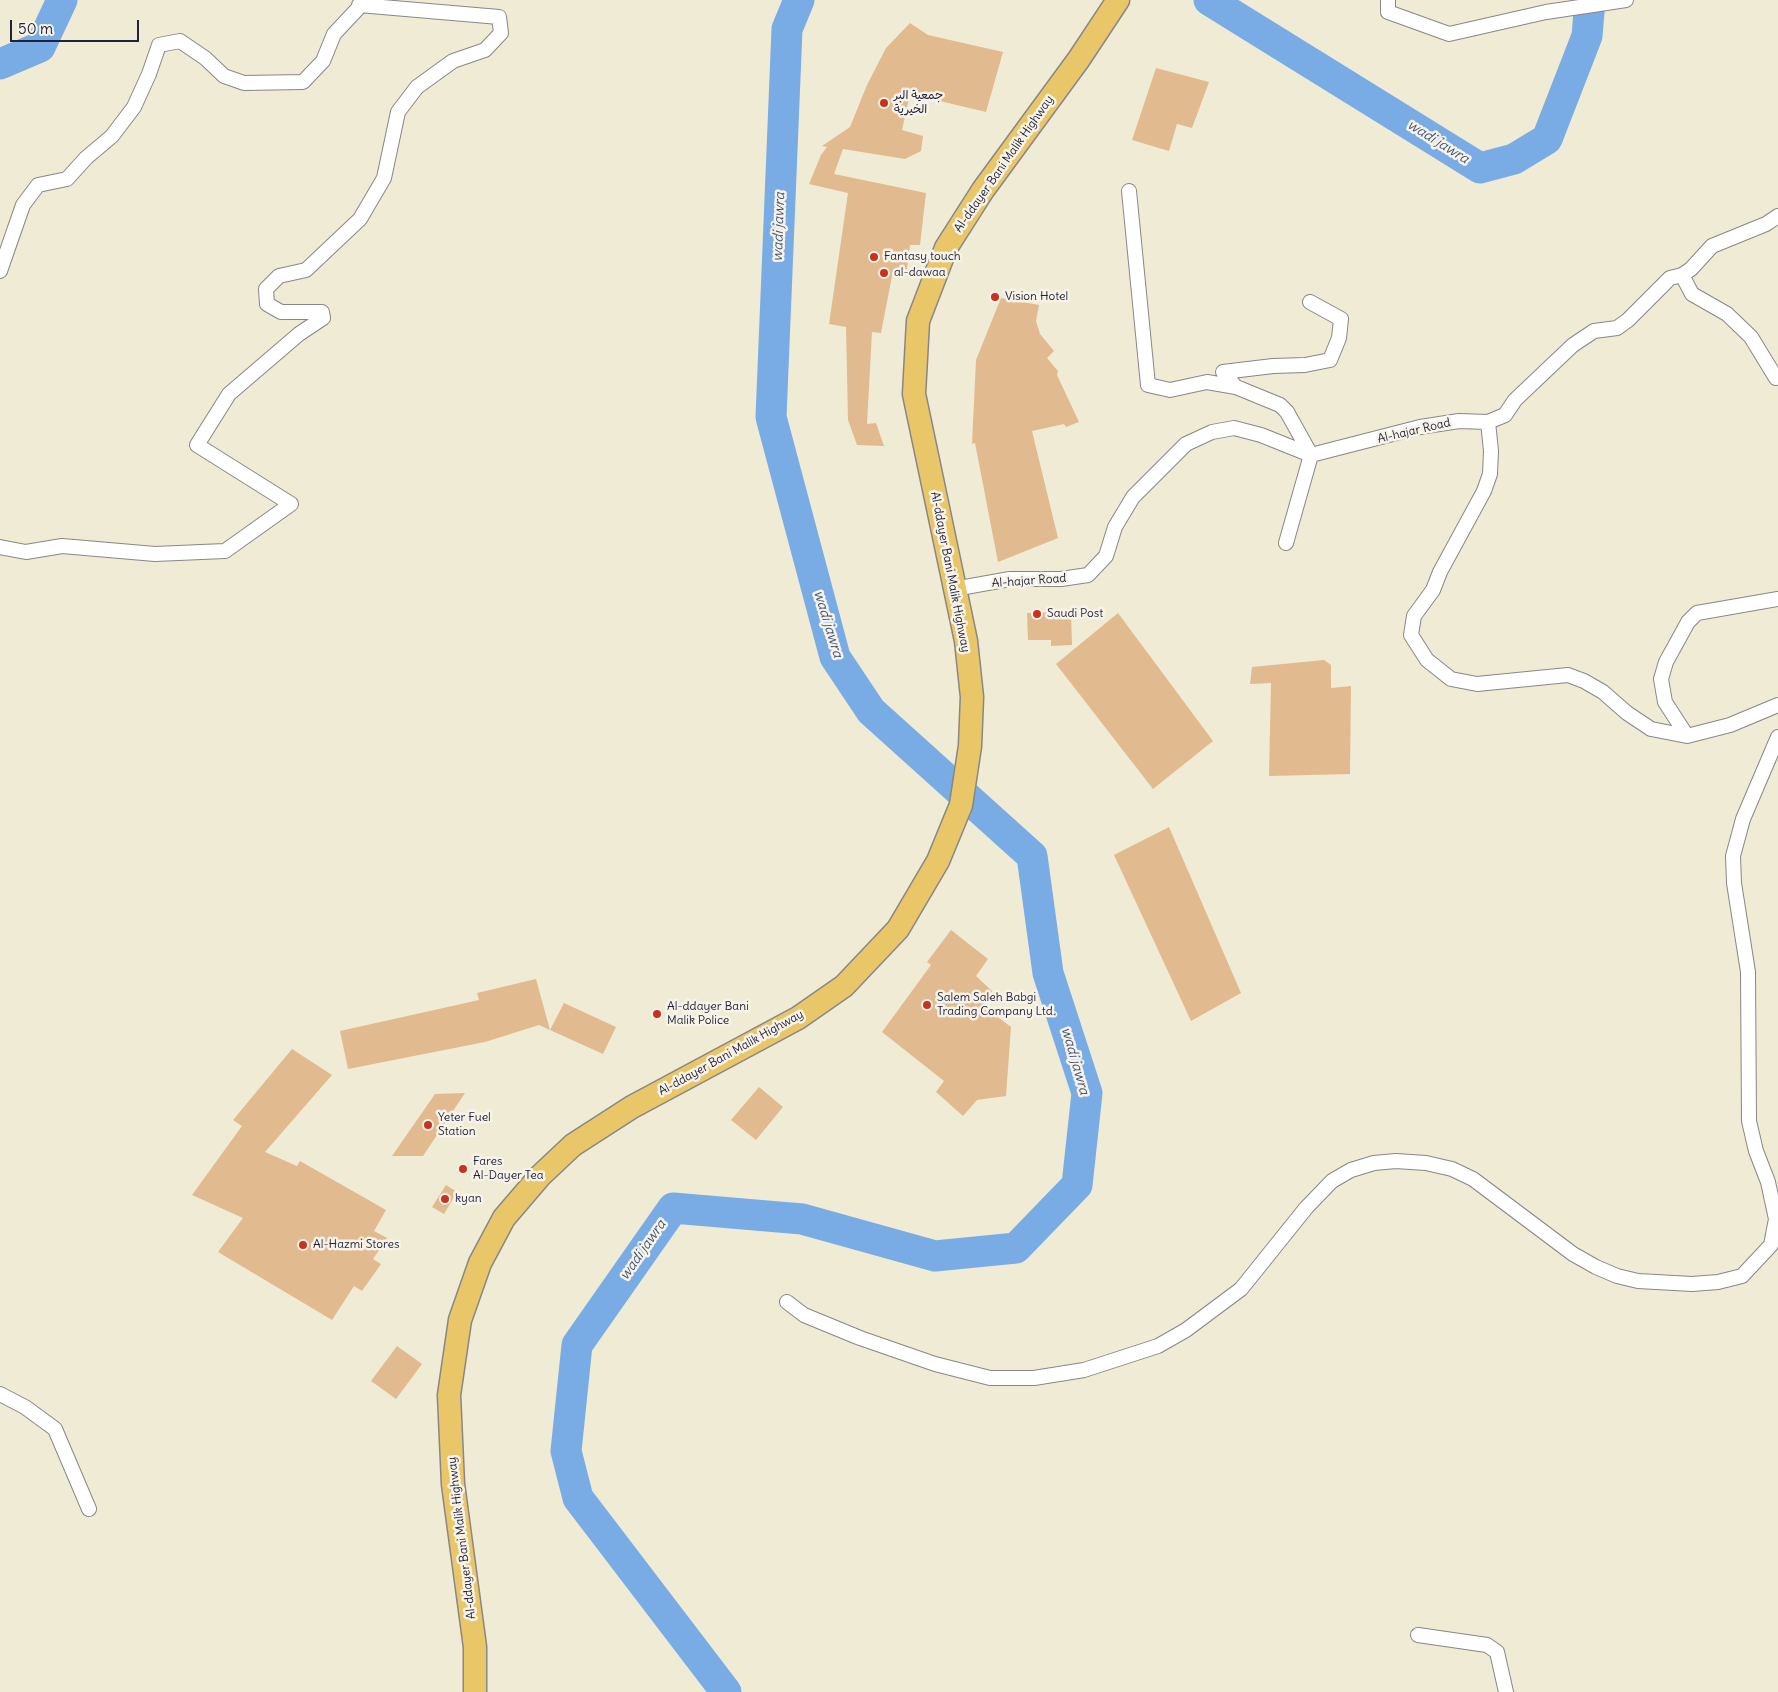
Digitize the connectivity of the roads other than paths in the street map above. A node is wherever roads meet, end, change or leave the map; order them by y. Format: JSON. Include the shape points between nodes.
{"nodes":[{"id":1,"x":1118,"y":0,"type":"edge"},
{"id":2,"x":1388,"y":0,"type":"edge"},
{"id":3,"x":1626,"y":0,"type":"edge"},
{"id":4,"x":362,"y":3,"type":"edge"},
{"id":5,"x":1129,"y":191,"type":"dead end"},
{"id":6,"x":1778,"y":216,"type":"edge"},
{"id":7,"x":0,"y":271,"type":"edge"},
{"id":8,"x":1682,"y":275,"type":"junction"},
{"id":9,"x":1310,"y":302,"type":"dead end"},
{"id":10,"x":1776,"y":378,"type":"dead end"},
{"id":11,"x":1236,"y":388,"type":"junction"},
{"id":12,"x":1488,"y":422,"type":"junction"},
{"id":13,"x":1311,"y":456,"type":"junction"},
{"id":14,"x":1286,"y":542,"type":"dead end"},
{"id":15,"x":0,"y":547,"type":"edge"},
{"id":16,"x":954,"y":589,"type":"junction"},
{"id":17,"x":1778,"y":599,"type":"edge"},
{"id":18,"x":1778,"y":705,"type":"edge"},
{"id":19,"x":1687,"y":736,"type":"junction"},
{"id":20,"x":1778,"y":737,"type":"edge"},
{"id":21,"x":1777,"y":1219,"type":"edge"},
{"id":22,"x":787,"y":1302,"type":"dead end"},
{"id":23,"x":0,"y":1394,"type":"edge"},
{"id":24,"x":89,"y":1509,"type":"dead end"},
{"id":25,"x":1418,"y":1635,"type":"dead end"},
{"id":26,"x":475,"y":1692,"type":"edge"},
{"id":27,"x":1506,"y":1692,"type":"edge"}],
"edges":[{"from":1,"to":16,"type":"main road","name":"Al-ddayer Bani Malik Highway","via":[[983,190],[946,248],[918,321],[914,394]]},
{"from":2,"to":3,"type":"street","via":[[1388,12],[1449,34],[1546,12]]},
{"from":4,"to":7,"type":"street","via":[[334,34],[323,61],[303,82],[244,83],[224,76],[180,41],[158,44],[134,106],[112,136],[67,179],[38,185],[23,205]]},
{"from":4,"to":15,"type":"street","via":[[499,16],[501,33],[485,50],[453,62],[417,87],[398,112],[384,178],[360,218],[306,270],[279,276],[266,289],[266,304],[282,312],[322,312],[323,318],[299,334],[230,394],[197,445],[291,504],[225,551],[155,554],[62,546],[26,552]]},
{"from":5,"to":11,"type":"street","via":[[1148,385],[1170,390],[1207,382]]},
{"from":6,"to":8,"type":"street","via":[[1712,246]]},
{"from":8,"to":10,"type":"street","via":[[1692,294],[1727,314],[1751,337]]},
{"from":8,"to":12,"type":"street","via":[[1670,278],[1617,328],[1594,331],[1573,345],[1515,400],[1505,415]]},
{"from":9,"to":11,"type":"street","via":[[1341,319],[1330,360],[1223,372]]},
{"from":11,"to":13,"type":"street","via":[[1287,412]]},
{"from":12,"to":13,"type":"street","name":"Al-hajar Road","via":[[1459,421],[1420,427]]},
{"from":12,"to":19,"type":"street","via":[[1490,466],[1484,491],[1433,590],[1414,616],[1410,635],[1427,660],[1451,679],[1477,684],[1568,675],[1603,692],[1651,729]]},
{"from":13,"to":14,"type":"street"},
{"from":13,"to":16,"type":"street","name":"Al-hajar Road","via":[[1261,435],[1234,428],[1212,432],[1186,444],[1133,497],[1116,526],[1106,556],[1088,575],[1010,580]]},
{"from":16,"to":26,"type":"main road","name":"Al-ddayer Bani Malik Highway","via":[[966,641],[972,697],[970,746],[961,805],[938,861],[898,929],[844,986],[798,1018],[632,1107],[573,1144],[504,1218],[480,1263],[460,1320],[448,1395],[453,1484],[475,1647]]},
{"from":17,"to":19,"type":"street","via":[[1697,613],[1688,622],[1666,662],[1661,679],[1665,702]]},
{"from":18,"to":19,"type":"street","via":[[1730,725]]},
{"from":20,"to":21,"type":"street","via":[[1743,819],[1733,856],[1748,972],[1749,1121]]},
{"from":21,"to":22,"type":"street","via":[[1771,1245],[1742,1276],[1692,1284],[1638,1281],[1610,1273],[1580,1258],[1473,1179],[1452,1169],[1426,1163],[1374,1163],[1351,1170],[1332,1182],[1306,1208],[1241,1289],[1186,1330],[1158,1346],[1123,1358],[1084,1370],[1034,1378],[990,1378],[935,1364],[804,1314]]},
{"from":23,"to":24,"type":"street","via":[[56,1429]]},
{"from":25,"to":27,"type":"street","via":[[1488,1645],[1497,1652]]}]}
